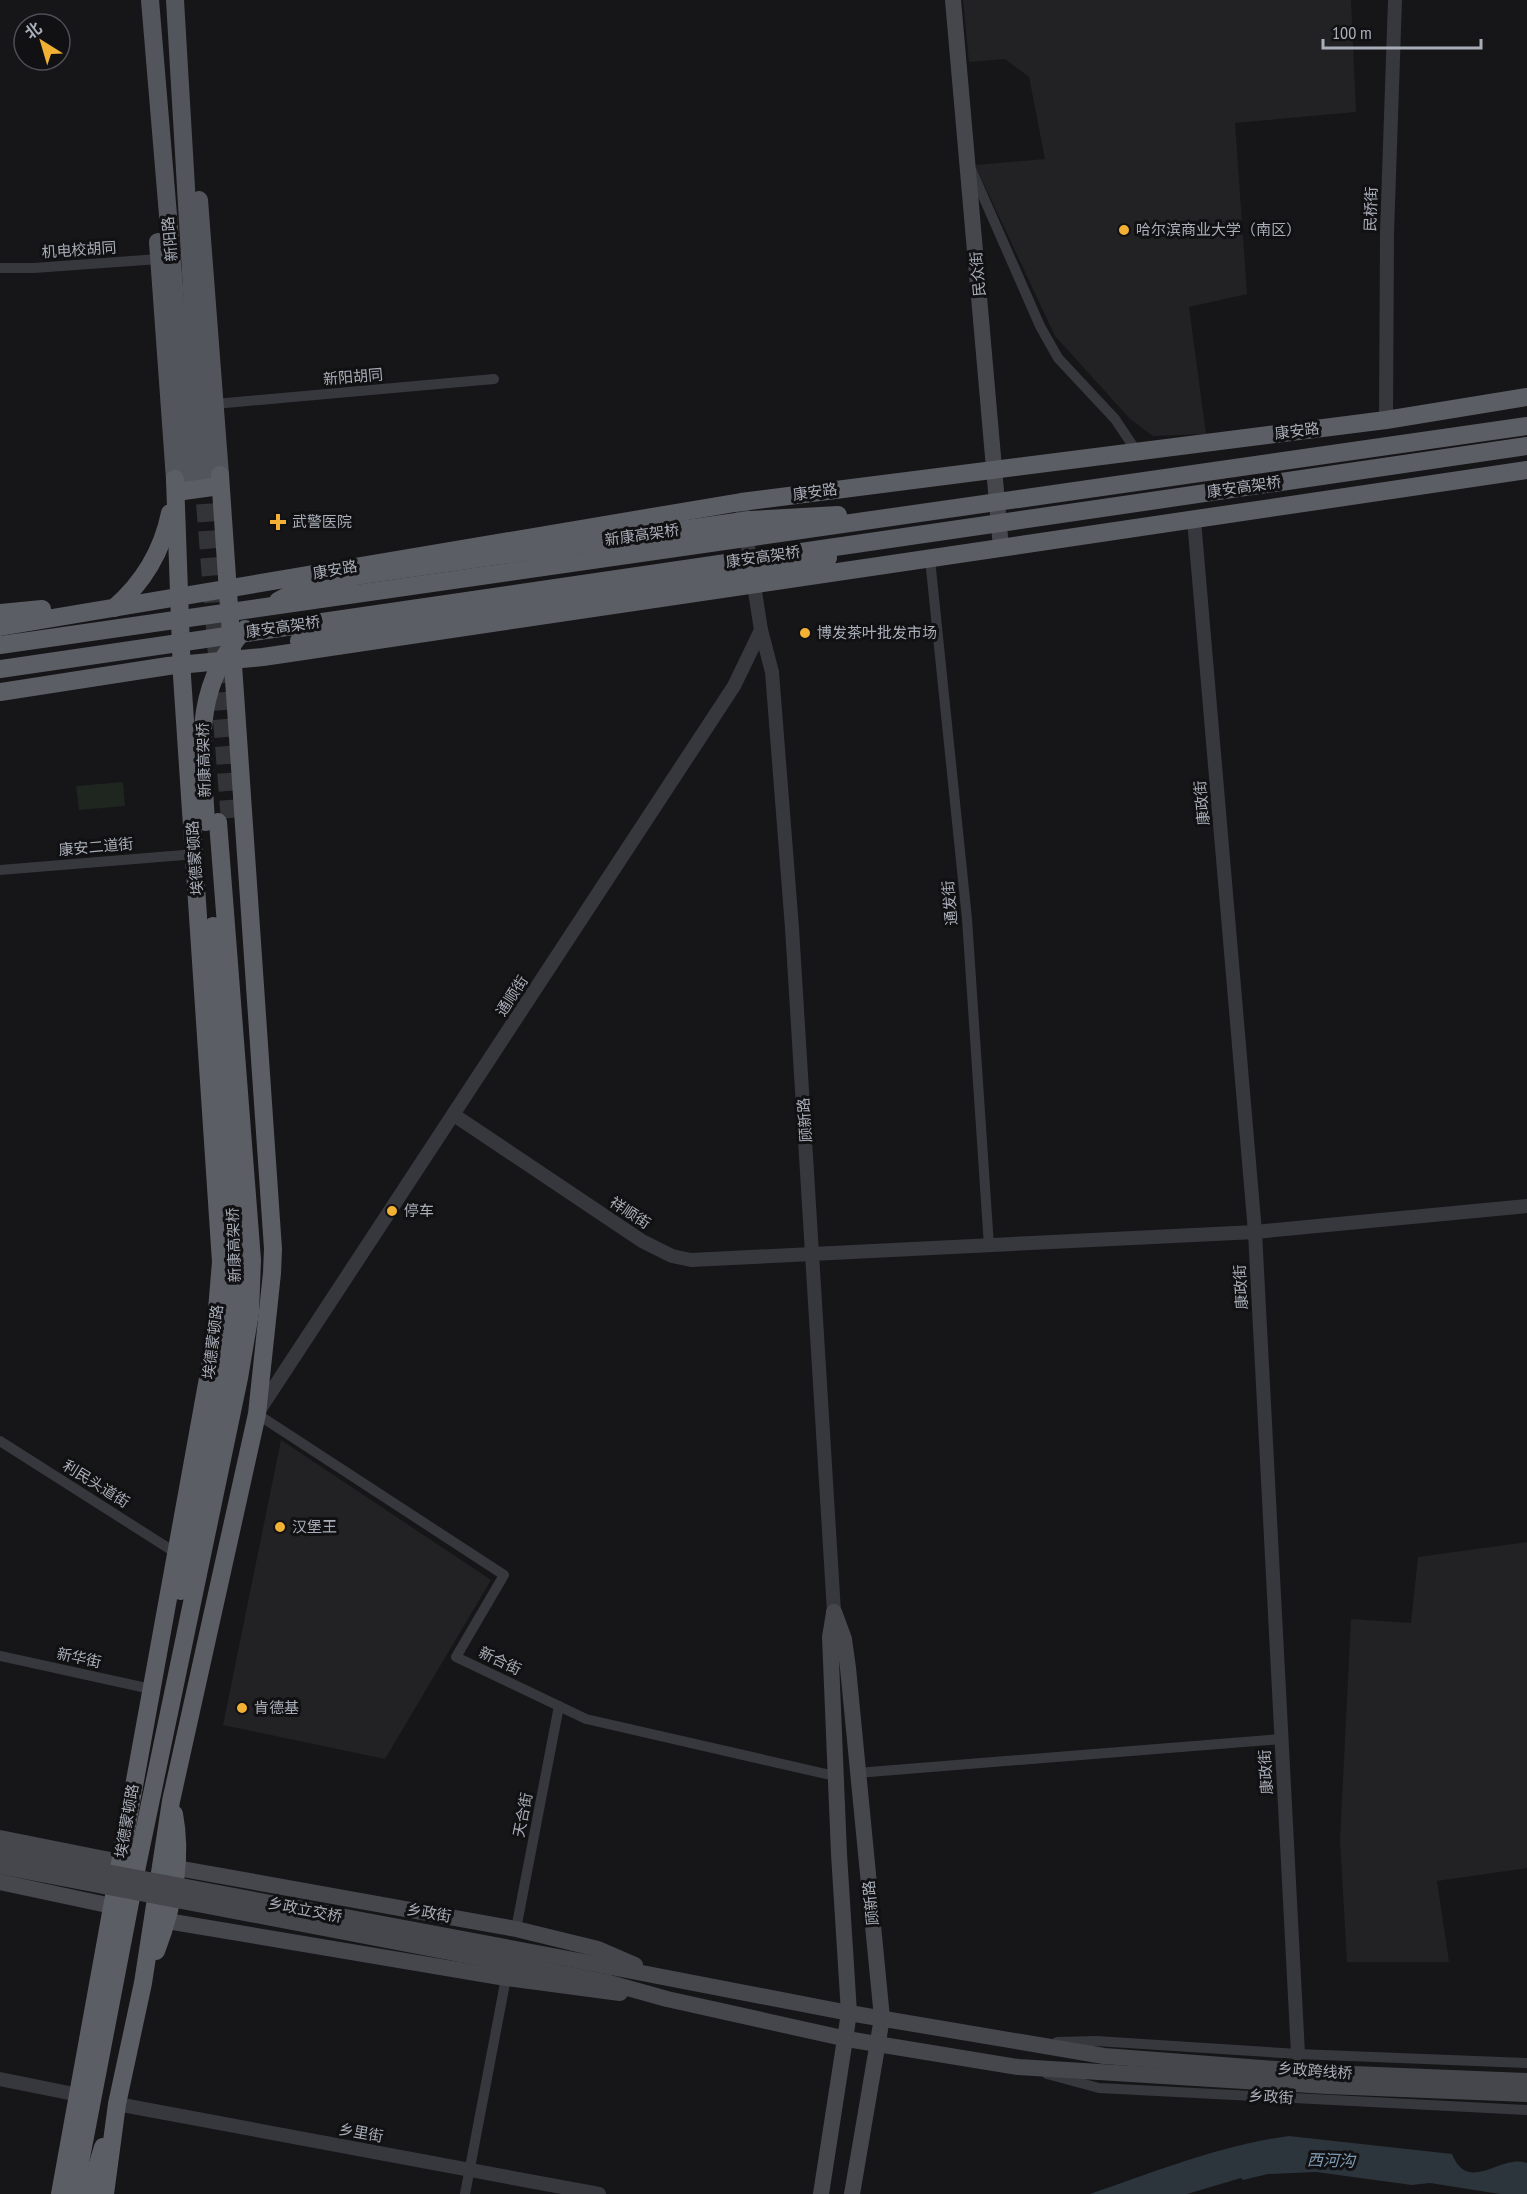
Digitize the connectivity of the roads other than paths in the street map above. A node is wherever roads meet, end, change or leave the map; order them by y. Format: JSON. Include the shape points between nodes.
{"nodes":[{"id":1,"x":150,"y":0,"type":"edge"},
{"id":2,"x":175,"y":0,"type":"edge"},
{"id":3,"x":953,"y":0,"type":"edge"},
{"id":4,"x":1395,"y":0,"type":"edge"},
{"id":5,"x":176,"y":26,"type":"junction"},
{"id":6,"x":153,"y":28,"type":"junction"},
{"id":7,"x":969,"y":163,"type":"junction"},
{"id":8,"x":159,"y":259,"type":"junction"},
{"id":9,"x":0,"y":268,"type":"edge"},
{"id":10,"x":494,"y":379,"type":"dead end"},
{"id":11,"x":1527,"y":397,"type":"edge"},
{"id":12,"x":215,"y":404,"type":"junction"},
{"id":13,"x":1386,"y":420,"type":"junction"},
{"id":14,"x":1527,"y":426,"type":"edge"},
{"id":15,"x":1527,"y":446,"type":"edge"},
{"id":16,"x":1137,"y":452,"type":"junction"},
{"id":17,"x":995,"y":468,"type":"junction"},
{"id":18,"x":1527,"y":470,"type":"edge"},
{"id":19,"x":194,"y":482,"type":"junction"},
{"id":20,"x":1058,"y":495,"type":"junction"},
{"id":21,"x":741,"y":502,"type":"junction"},
{"id":22,"x":1060,"y":513,"type":"junction"},
{"id":23,"x":1194,"y":520,"type":"junction"},
{"id":24,"x":1001,"y":548,"type":"junction"},
{"id":25,"x":930,"y":559,"type":"junction"},
{"id":26,"x":753,"y":585,"type":"junction"},
{"id":27,"x":228,"y":588,"type":"junction"},
{"id":28,"x":177,"y":598,"type":"junction"},
{"id":29,"x":110,"y":609,"type":"junction"},
{"id":30,"x":0,"y":614,"type":"edge"},
{"id":31,"x":0,"y":627,"type":"edge"},
{"id":32,"x":761,"y":630,"type":"junction"},
{"id":33,"x":0,"y":645,"type":"edge"},
{"id":34,"x":236,"y":660,"type":"junction"},
{"id":35,"x":168,"y":666,"type":"junction"},
{"id":36,"x":0,"y":669,"type":"edge"},
{"id":37,"x":0,"y":681,"type":"edge"},
{"id":38,"x":0,"y":692,"type":"edge"},
{"id":39,"x":195,"y":854,"type":"junction"},
{"id":40,"x":0,"y":870,"type":"edge"},
{"id":41,"x":454,"y":1115,"type":"junction"},
{"id":42,"x":1527,"y":1206,"type":"edge"},
{"id":43,"x":1255,"y":1232,"type":"junction"},
{"id":44,"x":989,"y":1246,"type":"junction"},
{"id":45,"x":813,"y":1253,"type":"junction"},
{"id":46,"x":267,"y":1301,"type":"junction"},
{"id":47,"x":257,"y":1414,"type":"junction"},
{"id":48,"x":0,"y":1441,"type":"edge"},
{"id":49,"x":176,"y":1552,"type":"junction"},
{"id":50,"x":834,"y":1611,"type":"junction"},
{"id":51,"x":0,"y":1656,"type":"edge"},
{"id":52,"x":156,"y":1690,"type":"junction"},
{"id":53,"x":559,"y":1706,"type":"junction"},
{"id":54,"x":1281,"y":1739,"type":"junction"},
{"id":55,"x":857,"y":1773,"type":"junction"},
{"id":56,"x":835,"y":1776,"type":"junction"},
{"id":57,"x":171,"y":1801,"type":"junction"},
{"id":58,"x":0,"y":1838,"type":"edge"},
{"id":59,"x":0,"y":1852,"type":"edge"},
{"id":60,"x":129,"y":1864,"type":"junction"},
{"id":61,"x":0,"y":1866,"type":"edge"},
{"id":62,"x":177,"y":1868,"type":"junction"},
{"id":63,"x":0,"y":1882,"type":"edge"},
{"id":64,"x":112,"y":1906,"type":"junction"},
{"id":65,"x":167,"y":1921,"type":"junction"},
{"id":66,"x":516,"y":1929,"type":"junction"},
{"id":67,"x":609,"y":1974,"type":"junction"},
{"id":68,"x":506,"y":1978,"type":"junction"},
{"id":69,"x":675,"y":1981,"type":"junction"},
{"id":70,"x":143,"y":1983,"type":"junction"},
{"id":71,"x":667,"y":1999,"type":"junction"},
{"id":72,"x":849,"y":2013,"type":"junction"},
{"id":73,"x":882,"y":2018,"type":"junction"},
{"id":74,"x":847,"y":2039,"type":"junction"},
{"id":75,"x":878,"y":2043,"type":"junction"},
{"id":76,"x":1020,"y":2043,"type":"junction"},
{"id":77,"x":1299,"y":2054,"type":"junction"},
{"id":78,"x":1104,"y":2056,"type":"joint"},
{"id":79,"x":1527,"y":2063,"type":"edge"},
{"id":80,"x":1018,"y":2067,"type":"junction"},
{"id":81,"x":0,"y":2079,"type":"edge"},
{"id":82,"x":1527,"y":2081,"type":"edge"},
{"id":83,"x":1527,"y":2094,"type":"edge"},
{"id":84,"x":86,"y":2101,"type":"junction"},
{"id":85,"x":117,"y":2104,"type":"junction"},
{"id":86,"x":1527,"y":2110,"type":"edge"},
{"id":87,"x":470,"y":2169,"type":"junction"},
{"id":88,"x":61,"y":2186,"type":"edge"},
{"id":89,"x":74,"y":2194,"type":"edge"},
{"id":90,"x":89,"y":2194,"type":"edge"},
{"id":91,"x":105,"y":2194,"type":"edge"},
{"id":92,"x":465,"y":2194,"type":"edge"},
{"id":93,"x":599,"y":2194,"type":"edge"},
{"id":94,"x":821,"y":2194,"type":"edge"},
{"id":95,"x":852,"y":2194,"type":"edge"}],
"edges":[{"from":1,"to":6,"type":"main road","name":"新阳路"},
{"from":2,"to":5,"type":"main road","name":"新阳路"},
{"from":3,"to":7,"type":"main road","name":"民众街"},
{"from":4,"to":13,"type":"street","name":"民桥街","via":[[1387,233]]},
{"from":5,"to":12,"type":"main road","via":[[189,90]]},
{"from":5,"to":19,"type":"main road","name":"新阳路"},
{"from":6,"to":8,"type":"main road","via":[[150,90]]},
{"from":6,"to":19,"type":"main road","name":"新阳路"},
{"from":7,"to":16,"type":"street","via":[[1040,326],[1058,358],[1115,419]]},
{"from":7,"to":17,"type":"main road","name":"民众街"},
{"from":8,"to":9,"type":"street","name":"机电校胡同"},
{"from":8,"to":19,"type":"main road"},
{"from":10,"to":12,"type":"street","name":"新阳胡同"},
{"from":11,"to":13,"type":"highway","name":"康安路"},
{"from":12,"to":19,"type":"main road"},
{"from":13,"to":16,"type":"highway","name":"康安路"},
{"from":14,"to":20,"type":"highway","name":"康安高架桥","bridge":true},
{"from":15,"to":22,"type":"highway","name":"康安高架桥","bridge":true},
{"from":16,"to":17,"type":"highway","name":"康安路"},
{"from":17,"to":21,"type":"highway","name":"康安路"},
{"from":17,"to":24,"type":"main road","name":"民众街"},
{"from":18,"to":23,"type":"highway"},
{"from":19,"to":27,"type":"highway","name":"埃德蒙顿路"},
{"from":19,"to":28,"type":"highway","name":"埃德蒙顿路"},
{"from":19,"to":29,"type":"highway","via":[[167,529],[156,558],[137,586]]},
{"from":20,"to":33,"type":"highway","name":"康安高架桥","bridge":true},
{"from":20,"to":52,"type":"highway","name":"新康高架桥","bridge":true,"via":[[957,500],[853,514],[750,520],[323,582],[304,587],[273,605],[226,652],[204,704],[201,738],[236,1304],[220,1403]]},
{"from":21,"to":26,"type":"street"},
{"from":21,"to":27,"type":"highway","name":"康安路"},
{"from":22,"to":34,"type":"highway","bridge":true,"via":[[967,536],[858,552],[752,575],[299,641],[253,651]]},
{"from":22,"to":36,"type":"highway","name":"康安高架桥","bridge":true},
{"from":23,"to":24,"type":"highway"},
{"from":23,"to":43,"type":"street","name":"康政街"},
{"from":24,"to":25,"type":"highway"},
{"from":25,"to":26,"type":"highway"},
{"from":25,"to":44,"type":"street","name":"通发街","via":[[967,919]]},
{"from":26,"to":32,"type":"street"},
{"from":26,"to":34,"type":"highway"},
{"from":27,"to":28,"type":"highway","name":"康安路"},
{"from":27,"to":46,"type":"highway","name":"埃德蒙顿路","via":[[273,1249]]},
{"from":28,"to":29,"type":"highway","name":"康安路"},
{"from":28,"to":39,"type":"highway","name":"埃德蒙顿路"},
{"from":29,"to":30,"type":"highway","name":"康安路","via":[[62,607]]},
{"from":29,"to":31,"type":"highway","name":"康安路"},
{"from":32,"to":41,"type":"street","name":"通顺街","via":[[734,686]]},
{"from":32,"to":45,"type":"street","name":"顾新路","via":[[772,672]]},
{"from":34,"to":35,"type":"highway"},
{"from":35,"to":37,"type":"highway","via":[[119,663]]},
{"from":35,"to":38,"type":"highway"},
{"from":39,"to":40,"type":"street","name":"康安二道街"},
{"from":39,"to":49,"type":"highway","name":"埃德蒙顿路","via":[[221,1262],[214,1345]]},
{"from":41,"to":45,"type":"street","name":"祥顺街","via":[[642,1241],[672,1256],[699,1260]]},
{"from":41,"to":47,"type":"street","name":"通顺街"},
{"from":42,"to":43,"type":"street","name":"祥顺街"},
{"from":43,"to":44,"type":"street","name":"祥顺街"},
{"from":43,"to":54,"type":"street","name":"康政街"},
{"from":44,"to":45,"type":"street","name":"祥顺街"},
{"from":45,"to":50,"type":"street","name":"顾新路"},
{"from":46,"to":47,"type":"highway","name":"埃德蒙顿路"},
{"from":46,"to":60,"type":"highway","name":"埃德蒙顿路","via":[[224,821],[252,1260],[250,1313],[239,1378]]},
{"from":47,"to":53,"type":"street","name":"新合街","via":[[504,1575],[456,1657]]},
{"from":47,"to":57,"type":"highway","name":"埃德蒙顿路"},
{"from":48,"to":49,"type":"street","name":"利民头道街"},
{"from":49,"to":52,"type":"highway","name":"埃德蒙顿路"},
{"from":50,"to":55,"type":"main road","name":"顾新路","via":[[844,1639]]},
{"from":50,"to":56,"type":"main road","name":"顾新路","via":[[830,1637]]},
{"from":51,"to":52,"type":"street","name":"新华街"},
{"from":52,"to":60,"type":"highway"},
{"from":53,"to":56,"type":"street","name":"新合街","via":[[586,1719]]},
{"from":53,"to":66,"type":"street","name":"天合街"},
{"from":54,"to":55,"type":"street"},
{"from":54,"to":77,"type":"street","name":"康政街"},
{"from":55,"to":73,"type":"main road","name":"顾新路"},
{"from":56,"to":72,"type":"main road","name":"顾新路"},
{"from":57,"to":62,"type":"highway","via":[[178,1838]]},
{"from":57,"to":70,"type":"highway","name":"埃德蒙顿路"},
{"from":58,"to":60,"type":"main road"},
{"from":59,"to":67,"type":"main road","name":"乡政立交桥","bridge":true},
{"from":60,"to":64,"type":"highway","name":"埃德蒙顿路"},
{"from":60,"to":84,"type":"highway","name":"埃德蒙顿路"},
{"from":61,"to":67,"type":"main road","name":"乡政立交桥","bridge":true},
{"from":62,"to":65,"type":"highway"},
{"from":62,"to":66,"type":"main road","name":"乡政街"},
{"from":63,"to":64,"type":"main road"},
{"from":64,"to":84,"type":"highway","name":"埃德蒙顿路"},
{"from":65,"to":68,"type":"main road","name":"乡政街"},
{"from":65,"to":70,"type":"highway"},
{"from":66,"to":69,"type":"main road","name":"乡政街","via":[[598,1949]]},
{"from":67,"to":69,"type":"main road","name":"乡政街"},
{"from":67,"to":71,"type":"main road","name":"乡政街"},
{"from":68,"to":71,"type":"main road","name":"乡政街"},
{"from":68,"to":87,"type":"street"},
{"from":69,"to":72,"type":"main road","name":"乡政街"},
{"from":70,"to":85,"type":"highway","name":"埃德蒙顿路"},
{"from":71,"to":74,"type":"main road","name":"乡政街"},
{"from":72,"to":73,"type":"main road","name":"乡政街"},
{"from":72,"to":74,"type":"main road","name":"顾新路"},
{"from":73,"to":75,"type":"main road","name":"顾新路"},
{"from":73,"to":76,"type":"main road","name":"乡政街"},
{"from":74,"to":75,"type":"main road","name":"乡政街"},
{"from":74,"to":94,"type":"main road","name":"顾新路"},
{"from":75,"to":80,"type":"main road","name":"乡政街"},
{"from":75,"to":95,"type":"main road","name":"顾新路"},
{"from":76,"to":77,"type":"street","name":"乡政街","via":[[1096,2041]]},
{"from":76,"to":78,"type":"main road","name":"乡政街"},
{"from":77,"to":79,"type":"street","name":"乡政街"},
{"from":78,"to":82,"type":"main road","name":"乡政跨线桥","via":[[1328,2073]]},
{"from":80,"to":83,"type":"main road","name":"乡政街"},
{"from":80,"to":86,"type":"street","name":"乡政街","via":[[1099,2088]]},
{"from":81,"to":84,"type":"street"},
{"from":84,"to":88,"type":"highway"},
{"from":84,"to":89,"type":"highway","name":"埃德蒙顿路"},
{"from":85,"to":87,"type":"street","name":"乡里街"},
{"from":85,"to":90,"type":"highway","name":"埃德蒙顿路"},
{"from":85,"to":91,"type":"highway","name":"埃德蒙顿路"},
{"from":87,"to":92,"type":"street"},
{"from":87,"to":93,"type":"street","name":"乡里街"}]}
